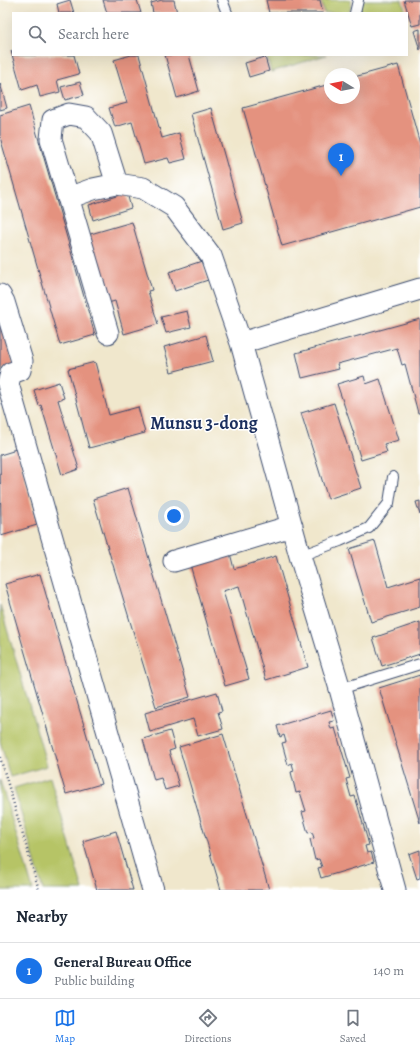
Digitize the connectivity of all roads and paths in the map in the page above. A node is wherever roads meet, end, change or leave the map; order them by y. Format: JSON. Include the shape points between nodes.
{"nodes":[{"id":1,"x":222,"y":0,"type":"edge"},
{"id":2,"x":358,"y":0,"type":"edge"},
{"id":3,"x":227,"y":12,"type":"edge"},
{"id":4,"x":355,"y":12,"type":"edge"},
{"id":5,"x":116,"y":184,"type":"junction"},
{"id":6,"x":68,"y":198,"type":"junction"},
{"id":7,"x":420,"y":289,"type":"edge"},
{"id":8,"x":0,"y":295,"type":"edge"},
{"id":9,"x":108,"y":333,"type":"dead end"},
{"id":10,"x":241,"y":343,"type":"junction"},
{"id":11,"x":393,"y":477,"type":"dead end"},
{"id":12,"x":292,"y":526,"type":"junction"},
{"id":13,"x":300,"y":556,"type":"junction"},
{"id":14,"x":174,"y":561,"type":"dead end"},
{"id":15,"x":420,"y":664,"type":"edge"},
{"id":16,"x":340,"y":689,"type":"junction"},
{"id":17,"x":0,"y":757,"type":"edge"},
{"id":18,"x":40,"y":890,"type":"edge"},
{"id":19,"x":154,"y":890,"type":"edge"},
{"id":20,"x":395,"y":890,"type":"edge"}],
"edges":[{"from":1,"to":3,"type":"lane"},
{"from":2,"to":4,"type":"lane"},
{"from":5,"to":6,"type":"street"},
{"from":5,"to":6,"type":"street","via":[[101,134],[86,117],[69,114],[53,120],[50,139]]},
{"from":5,"to":10,"type":"street","via":[[143,188],[174,207],[211,256]]},
{"from":6,"to":9,"type":"street"},
{"from":7,"to":10,"type":"street"},
{"from":8,"to":19,"type":"street","via":[[22,362],[20,370],[11,373],[8,384]]},
{"from":10,"to":12,"type":"street"},
{"from":11,"to":13,"type":"lane","via":[[389,502],[370,528]]},
{"from":12,"to":13,"type":"street"},
{"from":12,"to":14,"type":"street"},
{"from":13,"to":16,"type":"street"},
{"from":15,"to":16,"type":"lane"},
{"from":16,"to":20,"type":"street"},
{"from":17,"to":18,"type":"path"}]}
